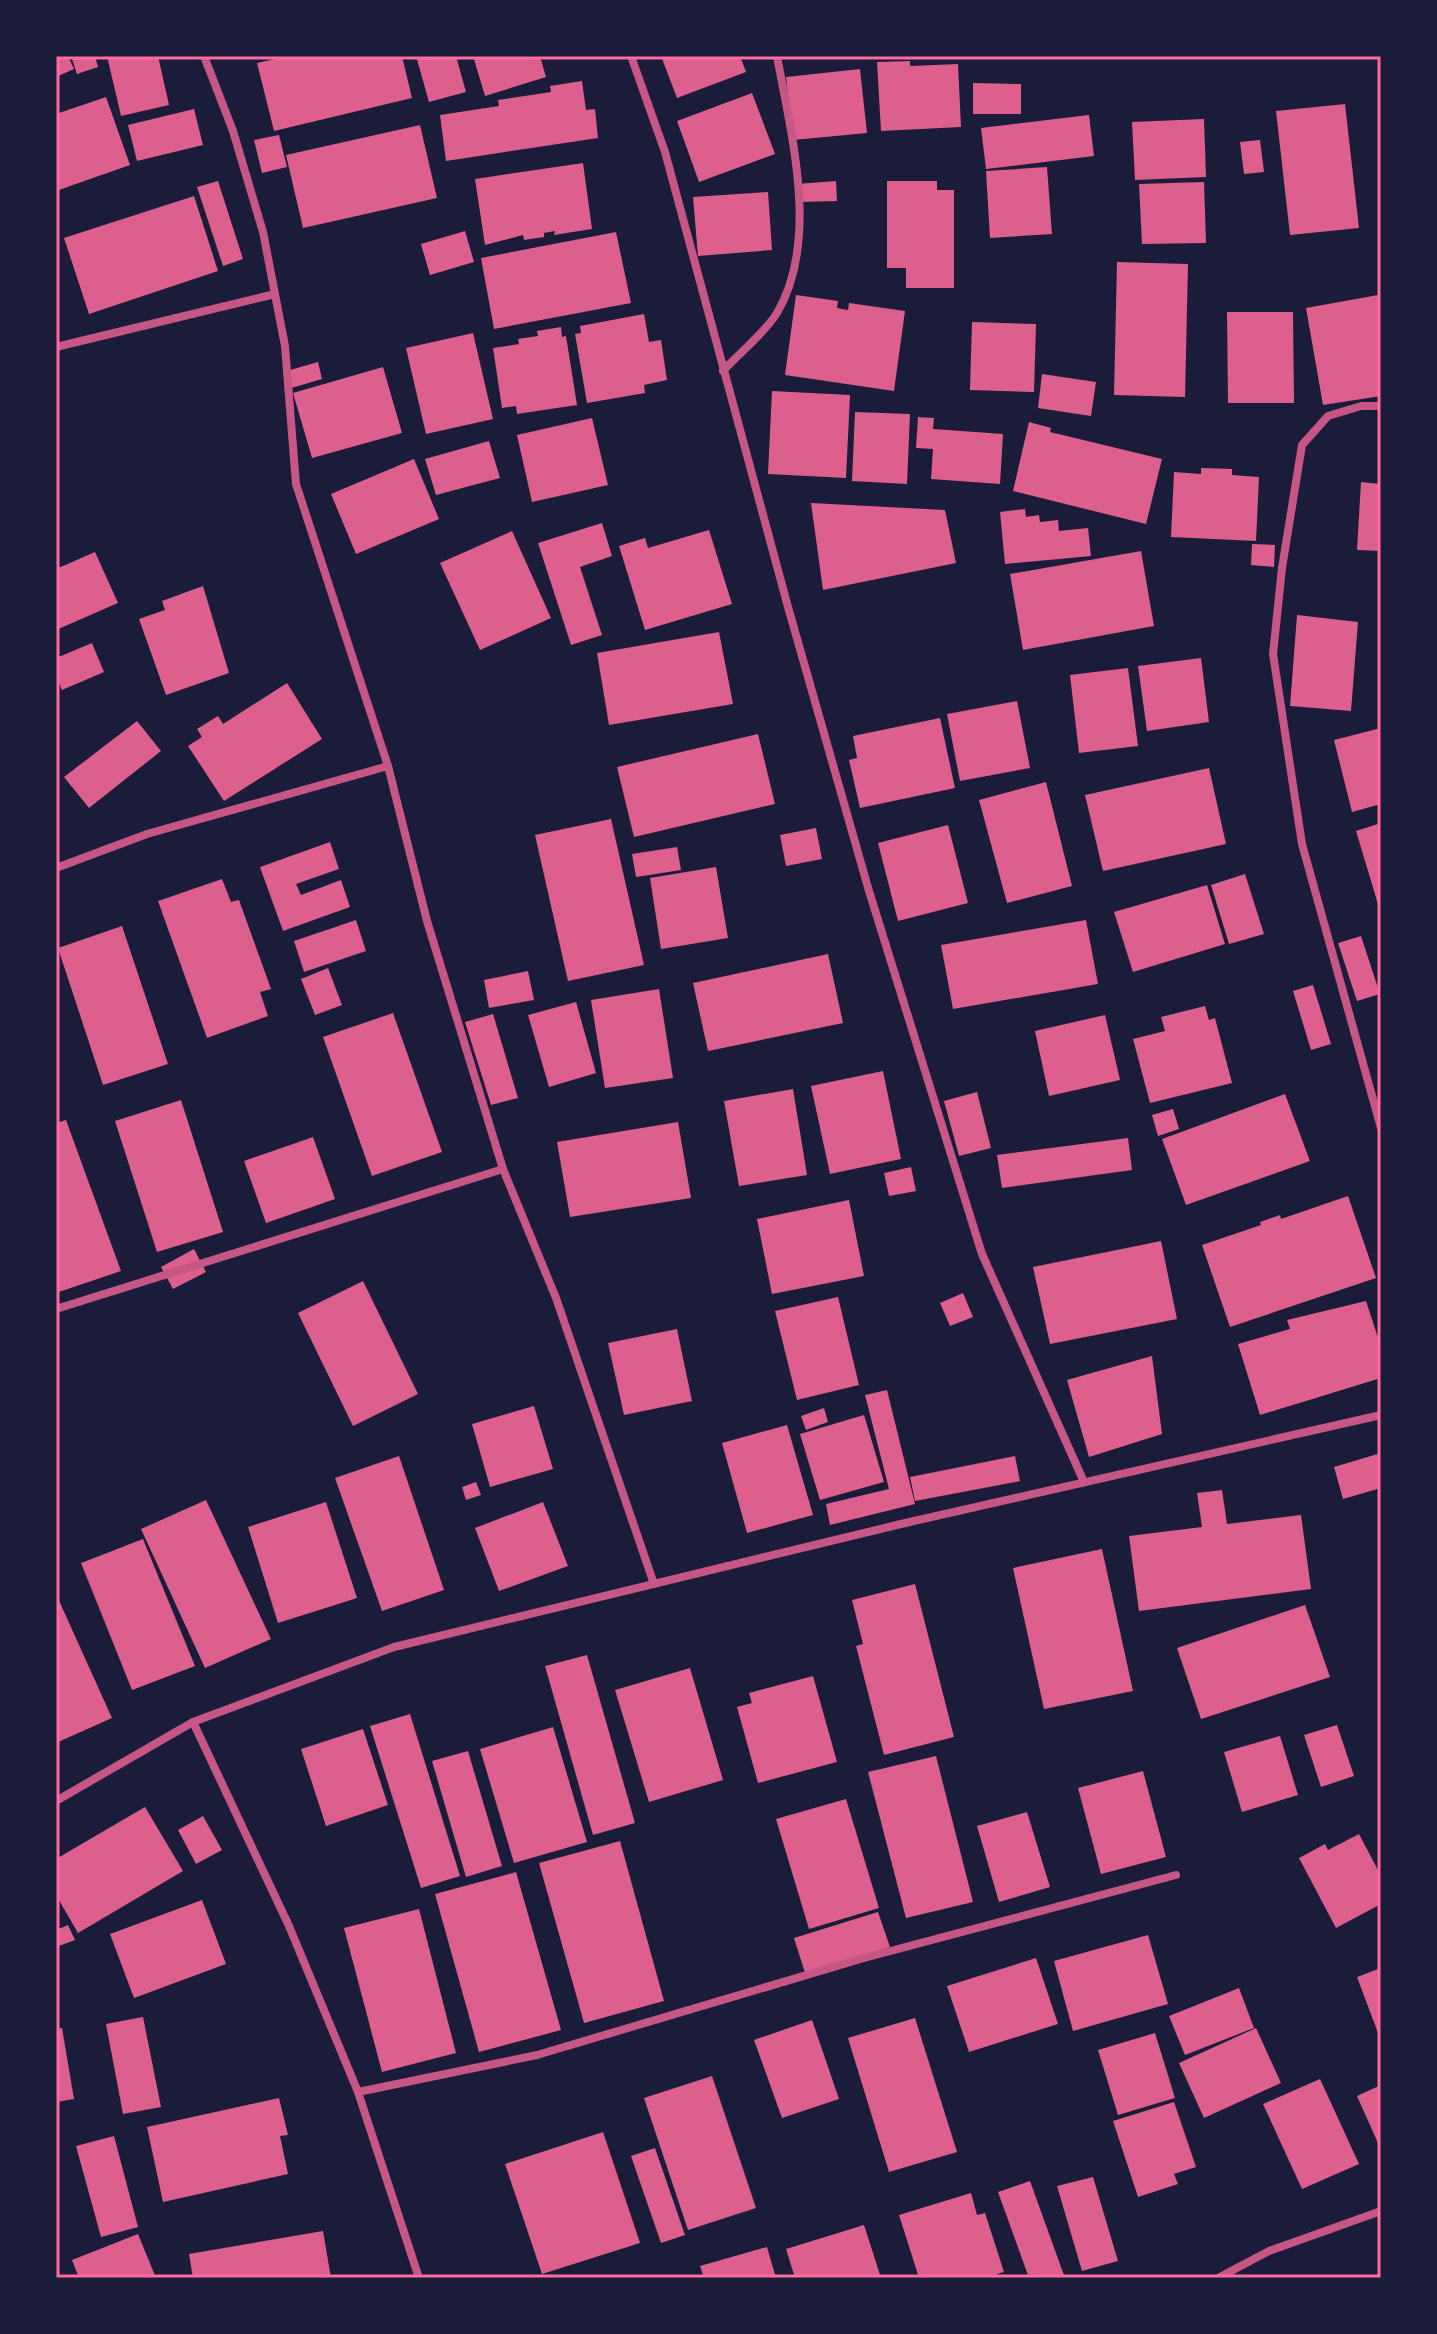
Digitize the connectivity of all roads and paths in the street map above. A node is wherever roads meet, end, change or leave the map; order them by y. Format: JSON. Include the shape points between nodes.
{"nodes":[{"id":1,"x":204,"y":56,"type":"edge"},
{"id":2,"x":631,"y":56,"type":"edge"},
{"id":3,"x":777,"y":56,"type":"edge"},
{"id":4,"x":275,"y":294,"type":"junction"},
{"id":5,"x":56,"y":347,"type":"edge"},
{"id":6,"x":723,"y":371,"type":"junction"},
{"id":7,"x":1381,"y":406,"type":"edge"},
{"id":8,"x":388,"y":766,"type":"junction"},
{"id":9,"x":56,"y":868,"type":"edge"},
{"id":10,"x":1381,"y":1128,"type":"edge"},
{"id":11,"x":503,"y":1169,"type":"junction"},
{"id":12,"x":56,"y":1309,"type":"edge"},
{"id":13,"x":1381,"y":1415,"type":"edge"},
{"id":14,"x":1084,"y":1482,"type":"junction"},
{"id":15,"x":654,"y":1584,"type":"junction"},
{"id":16,"x":193,"y":1722,"type":"junction"},
{"id":17,"x":56,"y":1801,"type":"edge"},
{"id":18,"x":1176,"y":1875,"type":"dead end"},
{"id":19,"x":358,"y":2092,"type":"junction"},
{"id":20,"x":1381,"y":2211,"type":"edge"},
{"id":21,"x":419,"y":2278,"type":"edge"},
{"id":22,"x":1218,"y":2278,"type":"edge"}],
"edges":[{"from":1,"to":4,"type":"street","via":[[242,160]]},
{"from":2,"to":6,"type":"street","via":[[665,152]]},
{"from":3,"to":6,"type":"street","via":[[798,170],[797,260],[776,314]]},
{"from":4,"to":5,"type":"street"},
{"from":4,"to":8,"type":"street","via":[[285,346],[296,484]]},
{"from":6,"to":14,"type":"street","via":[[869,891],[982,1254]]},
{"from":7,"to":10,"type":"street","via":[[1328,416],[1302,445],[1273,654],[1302,844]]},
{"from":8,"to":9,"type":"street","via":[[147,834]]},
{"from":8,"to":11,"type":"street","via":[[427,921]]},
{"from":11,"to":12,"type":"street"},
{"from":11,"to":15,"type":"street","via":[[556,1298]]},
{"from":13,"to":14,"type":"street"},
{"from":14,"to":15,"type":"street"},
{"from":15,"to":16,"type":"street","via":[[394,1647]]},
{"from":16,"to":17,"type":"street"},
{"from":16,"to":19,"type":"street","via":[[289,1926]]},
{"from":18,"to":19,"type":"street","via":[[864,1958],[537,2055]]},
{"from":19,"to":21,"type":"street"},
{"from":20,"to":22,"type":"street","via":[[1269,2251]]}]}
